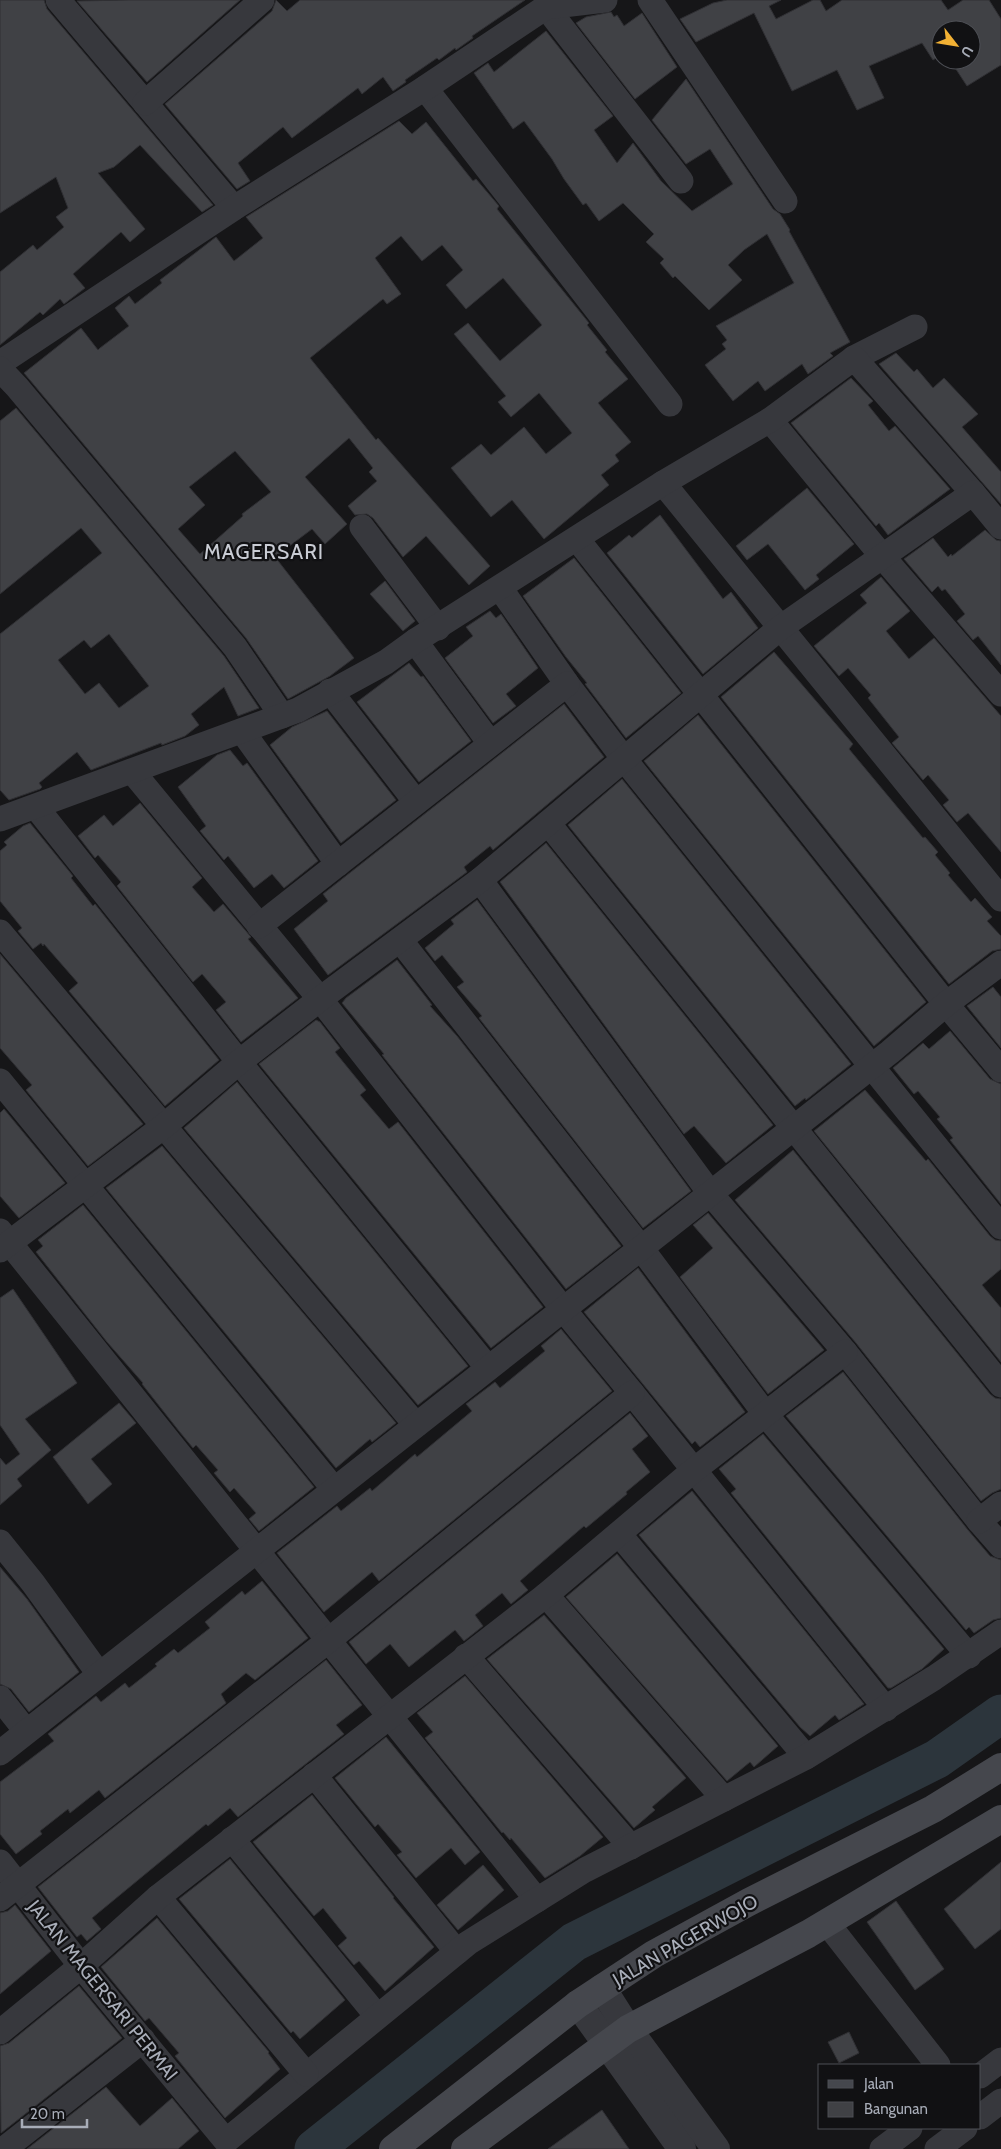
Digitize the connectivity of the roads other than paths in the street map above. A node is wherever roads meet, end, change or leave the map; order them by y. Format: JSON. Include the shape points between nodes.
{"nodes":[{"id":1,"x":58,"y":0,"type":"edge"},
{"id":2,"x":262,"y":0,"type":"edge"},
{"id":3,"x":605,"y":0,"type":"edge"},
{"id":4,"x":650,"y":0,"type":"edge"},
{"id":5,"x":546,"y":7,"type":"junction"},
{"id":6,"x":425,"y":88,"type":"junction"},
{"id":7,"x":145,"y":103,"type":"junction"},
{"id":8,"x":681,"y":181,"type":"dead end"},
{"id":9,"x":785,"y":201,"type":"dead end"},
{"id":10,"x":234,"y":208,"type":"junction"},
{"id":11,"x":916,"y":327,"type":"dead end"},
{"id":12,"x":854,"y":358,"type":"junction"},
{"id":13,"x":0,"y":363,"type":"edge"},
{"id":14,"x":0,"y":370,"type":"edge"},
{"id":15,"x":670,"y":404,"type":"dead end"},
{"id":16,"x":770,"y":420,"type":"junction"},
{"id":17,"x":663,"y":483,"type":"junction"},
{"id":18,"x":972,"y":493,"type":"junction"},
{"id":19,"x":362,"y":527,"type":"dead end"},
{"id":20,"x":1001,"y":527,"type":"edge"},
{"id":21,"x":577,"y":539,"type":"junction"},
{"id":22,"x":882,"y":556,"type":"junction"},
{"id":23,"x":500,"y":588,"type":"junction"},
{"id":24,"x":438,"y":628,"type":"junction"},
{"id":25,"x":780,"y":628,"type":"junction"},
{"id":26,"x":415,"y":641,"type":"junction"},
{"id":27,"x":567,"y":684,"type":"junction"},
{"id":28,"x":330,"y":691,"type":"junction"},
{"id":29,"x":1001,"y":694,"type":"edge"},
{"id":30,"x":701,"y":695,"type":"junction"},
{"id":31,"x":282,"y":716,"type":"junction"},
{"id":32,"x":242,"y":731,"type":"junction"},
{"id":33,"x":490,"y":743,"type":"junction"},
{"id":34,"x":624,"y":759,"type":"junction"},
{"id":35,"x":132,"y":771,"type":"junction"},
{"id":36,"x":416,"y":802,"type":"junction"},
{"id":37,"x":36,"y":806,"type":"junction"},
{"id":38,"x":0,"y":819,"type":"edge"},
{"id":39,"x":548,"y":823,"type":"junction"},
{"id":40,"x":338,"y":864,"type":"junction"},
{"id":41,"x":480,"y":880,"type":"junction"},
{"id":42,"x":1001,"y":899,"type":"edge"},
{"id":43,"x":259,"y":926,"type":"junction"},
{"id":44,"x":0,"y":932,"type":"edge"},
{"id":45,"x":400,"y":940,"type":"junction"},
{"id":46,"x":1001,"y":963,"type":"edge"},
{"id":47,"x":320,"y":999,"type":"junction"},
{"id":48,"x":946,"y":1004,"type":"junction"},
{"id":49,"x":239,"y":1062,"type":"junction"},
{"id":50,"x":871,"y":1066,"type":"junction"},
{"id":51,"x":1001,"y":1070,"type":"edge"},
{"id":52,"x":0,"y":1081,"type":"edge"},
{"id":53,"x":164,"y":1126,"type":"junction"},
{"id":54,"x":793,"y":1128,"type":"junction"},
{"id":55,"x":86,"y":1186,"type":"junction"},
{"id":56,"x":710,"y":1193,"type":"junction"},
{"id":57,"x":1001,"y":1227,"type":"edge"},
{"id":58,"x":3,"y":1241,"type":"edge"},
{"id":59,"x":641,"y":1248,"type":"junction"},
{"id":60,"x":563,"y":1309,"type":"junction"},
{"id":61,"x":845,"y":1352,"type":"junction"},
{"id":62,"x":488,"y":1368,"type":"junction"},
{"id":63,"x":1001,"y":1385,"type":"edge"},
{"id":64,"x":632,"y":1392,"type":"junction"},
{"id":65,"x":766,"y":1415,"type":"junction"},
{"id":66,"x":416,"y":1425,"type":"junction"},
{"id":67,"x":694,"y":1470,"type":"junction"},
{"id":68,"x":334,"y":1489,"type":"junction"},
{"id":69,"x":1001,"y":1504,"type":"edge"},
{"id":70,"x":979,"y":1521,"type":"junction"},
{"id":71,"x":618,"y":1534,"type":"junction"},
{"id":72,"x":0,"y":1542,"type":"edge"},
{"id":73,"x":1001,"y":1546,"type":"edge"},
{"id":74,"x":255,"y":1551,"type":"junction"},
{"id":75,"x":546,"y":1595,"type":"junction"},
{"id":76,"x":1001,"y":1632,"type":"edge"},
{"id":77,"x":329,"y":1640,"type":"junction"},
{"id":78,"x":466,"y":1656,"type":"junction"},
{"id":79,"x":968,"y":1656,"type":"junction"},
{"id":80,"x":100,"y":1674,"type":"junction"},
{"id":81,"x":0,"y":1698,"type":"edge"},
{"id":82,"x":886,"y":1709,"type":"junction"},
{"id":83,"x":390,"y":1716,"type":"junction"},
{"id":84,"x":26,"y":1731,"type":"junction"},
{"id":85,"x":0,"y":1753,"type":"edge"},
{"id":86,"x":806,"y":1757,"type":"junction"},
{"id":87,"x":1001,"y":1767,"type":"edge"},
{"id":88,"x":314,"y":1775,"type":"junction"},
{"id":89,"x":724,"y":1799,"type":"junction"},
{"id":90,"x":1001,"y":1819,"type":"edge"},
{"id":91,"x":232,"y":1839,"type":"junction"},
{"id":92,"x":631,"y":1847,"type":"junction"},
{"id":93,"x":0,"y":1862,"type":"edge"},
{"id":94,"x":9,"y":1892,"type":"edge"},
{"id":95,"x":158,"y":1897,"type":"junction"},
{"id":96,"x":537,"y":1900,"type":"junction"},
{"id":97,"x":827,"y":1923,"type":"junction"},
{"id":98,"x":457,"y":1952,"type":"junction"},
{"id":99,"x":81,"y":1966,"type":"junction"},
{"id":100,"x":602,"y":1988,"type":"junction"},
{"id":101,"x":578,"y":2004,"type":"junction"},
{"id":102,"x":377,"y":2016,"type":"junction"},
{"id":103,"x":0,"y":2032,"type":"edge"},
{"id":104,"x":617,"y":2036,"type":"junction"},
{"id":105,"x":143,"y":2040,"type":"junction"},
{"id":106,"x":1001,"y":2060,"type":"edge"},
{"id":107,"x":937,"y":2064,"type":"edge"},
{"id":108,"x":306,"y":2074,"type":"junction"},
{"id":109,"x":981,"y":2075,"type":"edge"},
{"id":110,"x":1001,"y":2101,"type":"edge"},
{"id":111,"x":981,"y":2116,"type":"edge"},
{"id":112,"x":909,"y":2129,"type":"edge"},
{"id":113,"x":964,"y":2129,"type":"edge"},
{"id":114,"x":225,"y":2146,"type":"edge"},
{"id":115,"x":4,"y":2149,"type":"edge"},
{"id":116,"x":393,"y":2149,"type":"edge"},
{"id":117,"x":465,"y":2149,"type":"edge"},
{"id":118,"x":682,"y":2149,"type":"edge"},
{"id":119,"x":716,"y":2149,"type":"edge"},
{"id":120,"x":882,"y":2149,"type":"edge"},
{"id":121,"x":937,"y":2149,"type":"edge"}],
"edges":[{"from":1,"to":7,"type":"street"},
{"from":2,"to":7,"type":"street"},
{"from":3,"to":5,"type":"street"},
{"from":4,"to":9,"type":"street"},
{"from":5,"to":6,"type":"street"},
{"from":5,"to":8,"type":"street"},
{"from":6,"to":10,"type":"street"},
{"from":6,"to":15,"type":"street"},
{"from":7,"to":10,"type":"street"},
{"from":10,"to":13,"type":"street"},
{"from":11,"to":12,"type":"street"},
{"from":12,"to":16,"type":"street"},
{"from":12,"to":18,"type":"street"},
{"from":14,"to":31,"type":"street","via":[[24,394],[235,647]]},
{"from":16,"to":17,"type":"street"},
{"from":16,"to":22,"type":"street"},
{"from":17,"to":21,"type":"street"},
{"from":17,"to":25,"type":"street"},
{"from":18,"to":20,"type":"street"},
{"from":18,"to":22,"type":"street"},
{"from":19,"to":24,"type":"street"},
{"from":21,"to":23,"type":"street"},
{"from":21,"to":30,"type":"street"},
{"from":22,"to":25,"type":"street"},
{"from":22,"to":29,"type":"street"},
{"from":23,"to":24,"type":"street"},
{"from":23,"to":27,"type":"street"},
{"from":24,"to":26,"type":"street"},
{"from":25,"to":30,"type":"street"},
{"from":25,"to":42,"type":"street"},
{"from":26,"to":28,"type":"street","via":[[386,662]]},
{"from":26,"to":33,"type":"street"},
{"from":27,"to":33,"type":"street"},
{"from":27,"to":34,"type":"street"},
{"from":28,"to":31,"type":"street"},
{"from":28,"to":36,"type":"street"},
{"from":30,"to":34,"type":"street"},
{"from":30,"to":48,"type":"street"},
{"from":31,"to":32,"type":"street"},
{"from":32,"to":35,"type":"street"},
{"from":32,"to":40,"type":"street"},
{"from":33,"to":36,"type":"street"},
{"from":34,"to":39,"type":"street"},
{"from":34,"to":50,"type":"street"},
{"from":35,"to":37,"type":"street"},
{"from":35,"to":43,"type":"street"},
{"from":36,"to":40,"type":"street"},
{"from":37,"to":38,"type":"street"},
{"from":37,"to":49,"type":"street"},
{"from":39,"to":41,"type":"street"},
{"from":39,"to":54,"type":"street"},
{"from":40,"to":43,"type":"street"},
{"from":41,"to":45,"type":"street"},
{"from":41,"to":56,"type":"street"},
{"from":43,"to":47,"type":"street"},
{"from":44,"to":53,"type":"street"},
{"from":45,"to":47,"type":"street"},
{"from":45,"to":59,"type":"street"},
{"from":46,"to":48,"type":"street"},
{"from":47,"to":49,"type":"street"},
{"from":47,"to":60,"type":"street"},
{"from":48,"to":50,"type":"street"},
{"from":48,"to":51,"type":"street"},
{"from":49,"to":53,"type":"street"},
{"from":49,"to":62,"type":"street"},
{"from":50,"to":54,"type":"street"},
{"from":50,"to":57,"type":"street"},
{"from":52,"to":55,"type":"street"},
{"from":53,"to":55,"type":"street"},
{"from":53,"to":66,"type":"street"},
{"from":54,"to":56,"type":"street"},
{"from":54,"to":63,"type":"street"},
{"from":55,"to":58,"type":"street"},
{"from":55,"to":68,"type":"street"},
{"from":56,"to":59,"type":"street"},
{"from":56,"to":61,"type":"street"},
{"from":58,"to":74,"type":"street","via":[[192,1469]]},
{"from":59,"to":60,"type":"street"},
{"from":59,"to":65,"type":"street"},
{"from":60,"to":62,"type":"street"},
{"from":60,"to":64,"type":"street"},
{"from":61,"to":65,"type":"street"},
{"from":61,"to":70,"type":"street"},
{"from":62,"to":66,"type":"street"},
{"from":64,"to":67,"type":"street"},
{"from":64,"to":77,"type":"street"},
{"from":65,"to":67,"type":"street"},
{"from":65,"to":79,"type":"street"},
{"from":66,"to":68,"type":"street"},
{"from":67,"to":71,"type":"street"},
{"from":67,"to":82,"type":"street"},
{"from":68,"to":74,"type":"street"},
{"from":69,"to":70,"type":"street"},
{"from":70,"to":73,"type":"street"},
{"from":71,"to":75,"type":"street"},
{"from":71,"to":86,"type":"street"},
{"from":72,"to":80,"type":"street"},
{"from":74,"to":77,"type":"street"},
{"from":74,"to":80,"type":"street"},
{"from":75,"to":78,"type":"street"},
{"from":75,"to":89,"type":"street"},
{"from":76,"to":79,"type":"street"},
{"from":77,"to":83,"type":"street"},
{"from":77,"to":94,"type":"street"},
{"from":78,"to":83,"type":"street"},
{"from":78,"to":92,"type":"street"},
{"from":79,"to":82,"type":"street"},
{"from":80,"to":84,"type":"street"},
{"from":81,"to":84,"type":"street"},
{"from":82,"to":86,"type":"street"},
{"from":83,"to":88,"type":"street"},
{"from":83,"to":96,"type":"street"},
{"from":84,"to":85,"type":"street"},
{"from":86,"to":89,"type":"street"},
{"from":87,"to":100,"type":"main road","name":"JALAN PAGERWOJO","via":[[933,1810],[749,1902],[663,1949]]},
{"from":88,"to":91,"type":"street"},
{"from":88,"to":98,"type":"street"},
{"from":89,"to":92,"type":"street"},
{"from":90,"to":97,"type":"main road"},
{"from":91,"to":95,"type":"street"},
{"from":91,"to":102,"type":"street"},
{"from":92,"to":96,"type":"street","via":[[585,1870]]},
{"from":93,"to":94,"type":"street","name":"JALAN MAGERSARI PERMAI"},
{"from":94,"to":99,"type":"street","name":"JALAN MAGERSARI PERMAI"},
{"from":95,"to":99,"type":"street"},
{"from":95,"to":108,"type":"street"},
{"from":96,"to":98,"type":"street"},
{"from":97,"to":104,"type":"main road"},
{"from":97,"to":107,"type":"street"},
{"from":98,"to":102,"type":"street"},
{"from":99,"to":103,"type":"street"},
{"from":99,"to":105,"type":"street","name":"JALAN MAGERSARI PERMAI"},
{"from":100,"to":101,"type":"main road","name":"JALAN PAGERWOJO"},
{"from":100,"to":104,"type":"street"},
{"from":101,"to":104,"type":"street"},
{"from":101,"to":116,"type":"main road","name":"JALAN PAGERWOJO"},
{"from":102,"to":108,"type":"street"},
{"from":104,"to":117,"type":"main road"},
{"from":104,"to":118,"type":"street"},
{"from":104,"to":119,"type":"street"},
{"from":105,"to":114,"type":"street","name":"JALAN MAGERSARI PERMAI"},
{"from":105,"to":115,"type":"street"},
{"from":106,"to":109,"type":"street"},
{"from":108,"to":114,"type":"street"},
{"from":110,"to":111,"type":"street"},
{"from":112,"to":120,"type":"street"},
{"from":113,"to":121,"type":"street"}]}
